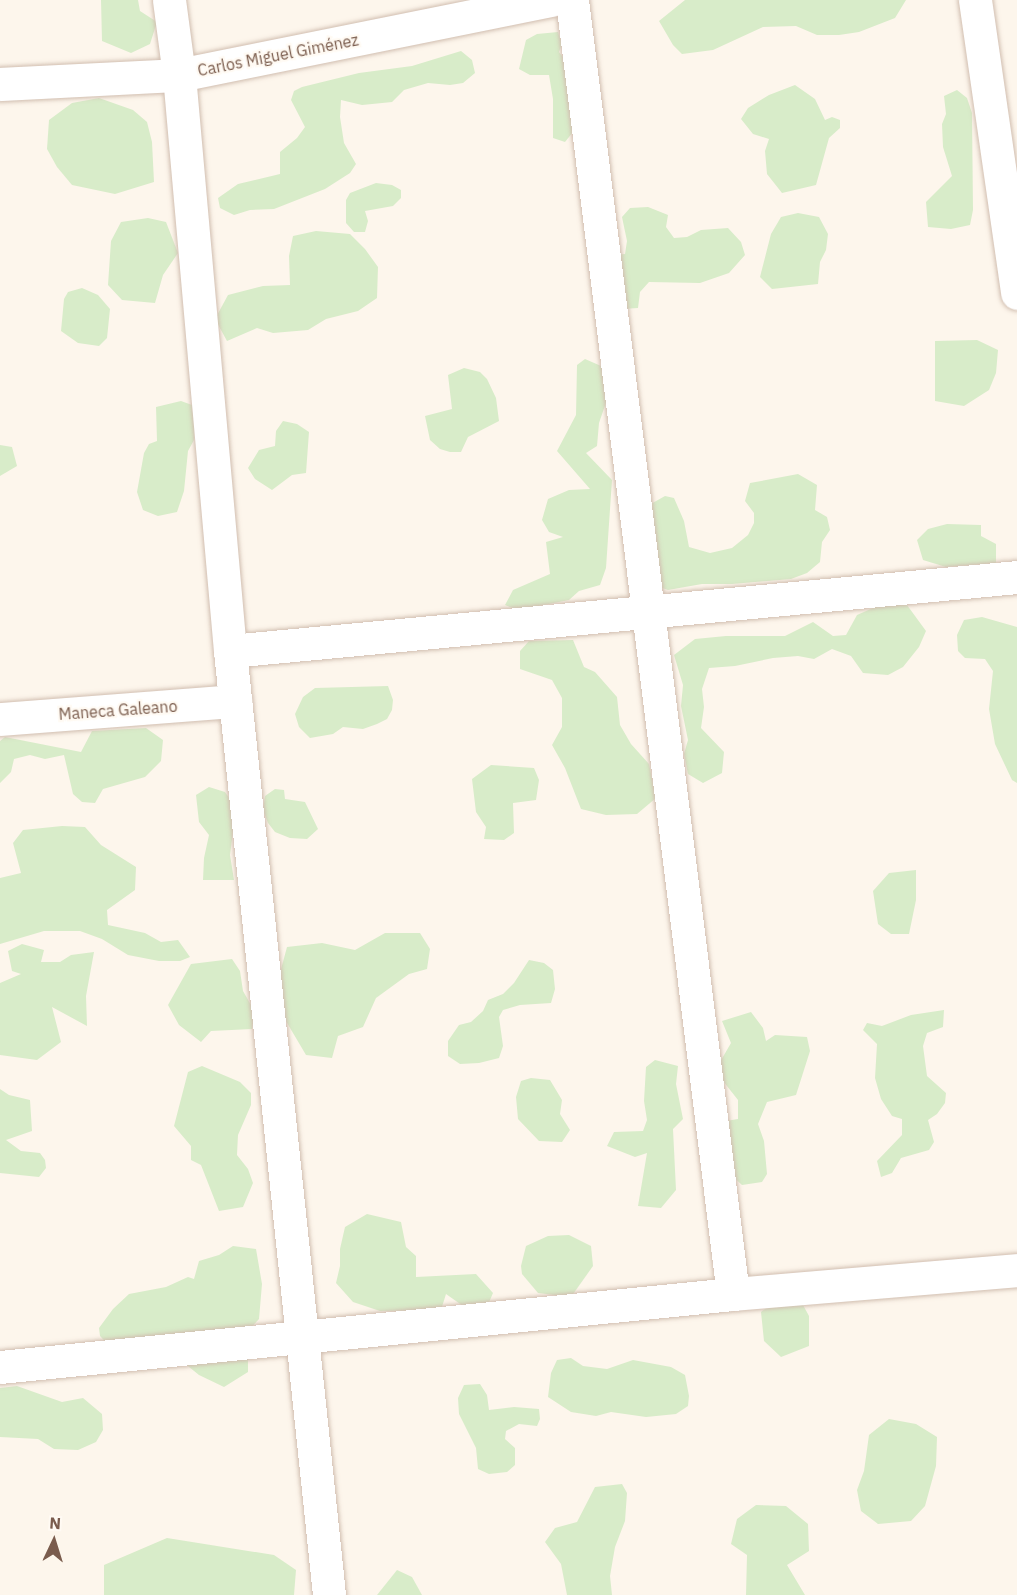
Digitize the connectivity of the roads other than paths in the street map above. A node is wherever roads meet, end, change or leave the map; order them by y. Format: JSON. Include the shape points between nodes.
{"nodes":[{"id":1,"x":169,"y":0,"type":"edge"},
{"id":2,"x":552,"y":0,"type":"edge"},
{"id":3,"x":572,"y":0,"type":"edge"},
{"id":4,"x":975,"y":0,"type":"edge"},
{"id":5,"x":179,"y":75,"type":"junction"},
{"id":6,"x":0,"y":84,"type":"edge"},
{"id":7,"x":1017,"y":293,"type":"edge"},
{"id":8,"x":1017,"y":577,"type":"edge"},
{"id":9,"x":648,"y":612,"type":"junction"},
{"id":10,"x":230,"y":651,"type":"junction"},
{"id":11,"x":235,"y":701,"type":"junction"},
{"id":12,"x":0,"y":719,"type":"edge"},
{"id":13,"x":1017,"y":1270,"type":"edge"},
{"id":14,"x":733,"y":1294,"type":"junction"},
{"id":15,"x":302,"y":1338,"type":"junction"},
{"id":16,"x":0,"y":1367,"type":"edge"},
{"id":17,"x":329,"y":1595,"type":"edge"}],
"edges":[{"from":1,"to":5,"type":"street"},
{"from":2,"to":5,"type":"street","name":"Carlos Miguel Giménez"},
{"from":3,"to":9,"type":"street"},
{"from":4,"to":7,"type":"street"},
{"from":5,"to":6,"type":"street","name":"Carlos Miguel Giménez"},
{"from":5,"to":10,"type":"street"},
{"from":8,"to":9,"type":"street"},
{"from":9,"to":10,"type":"street"},
{"from":9,"to":14,"type":"street"},
{"from":10,"to":11,"type":"street"},
{"from":11,"to":12,"type":"street","name":"Maneca Galeano"},
{"from":11,"to":15,"type":"street"},
{"from":13,"to":14,"type":"street"},
{"from":14,"to":15,"type":"street"},
{"from":15,"to":16,"type":"street"},
{"from":15,"to":17,"type":"street"}]}
